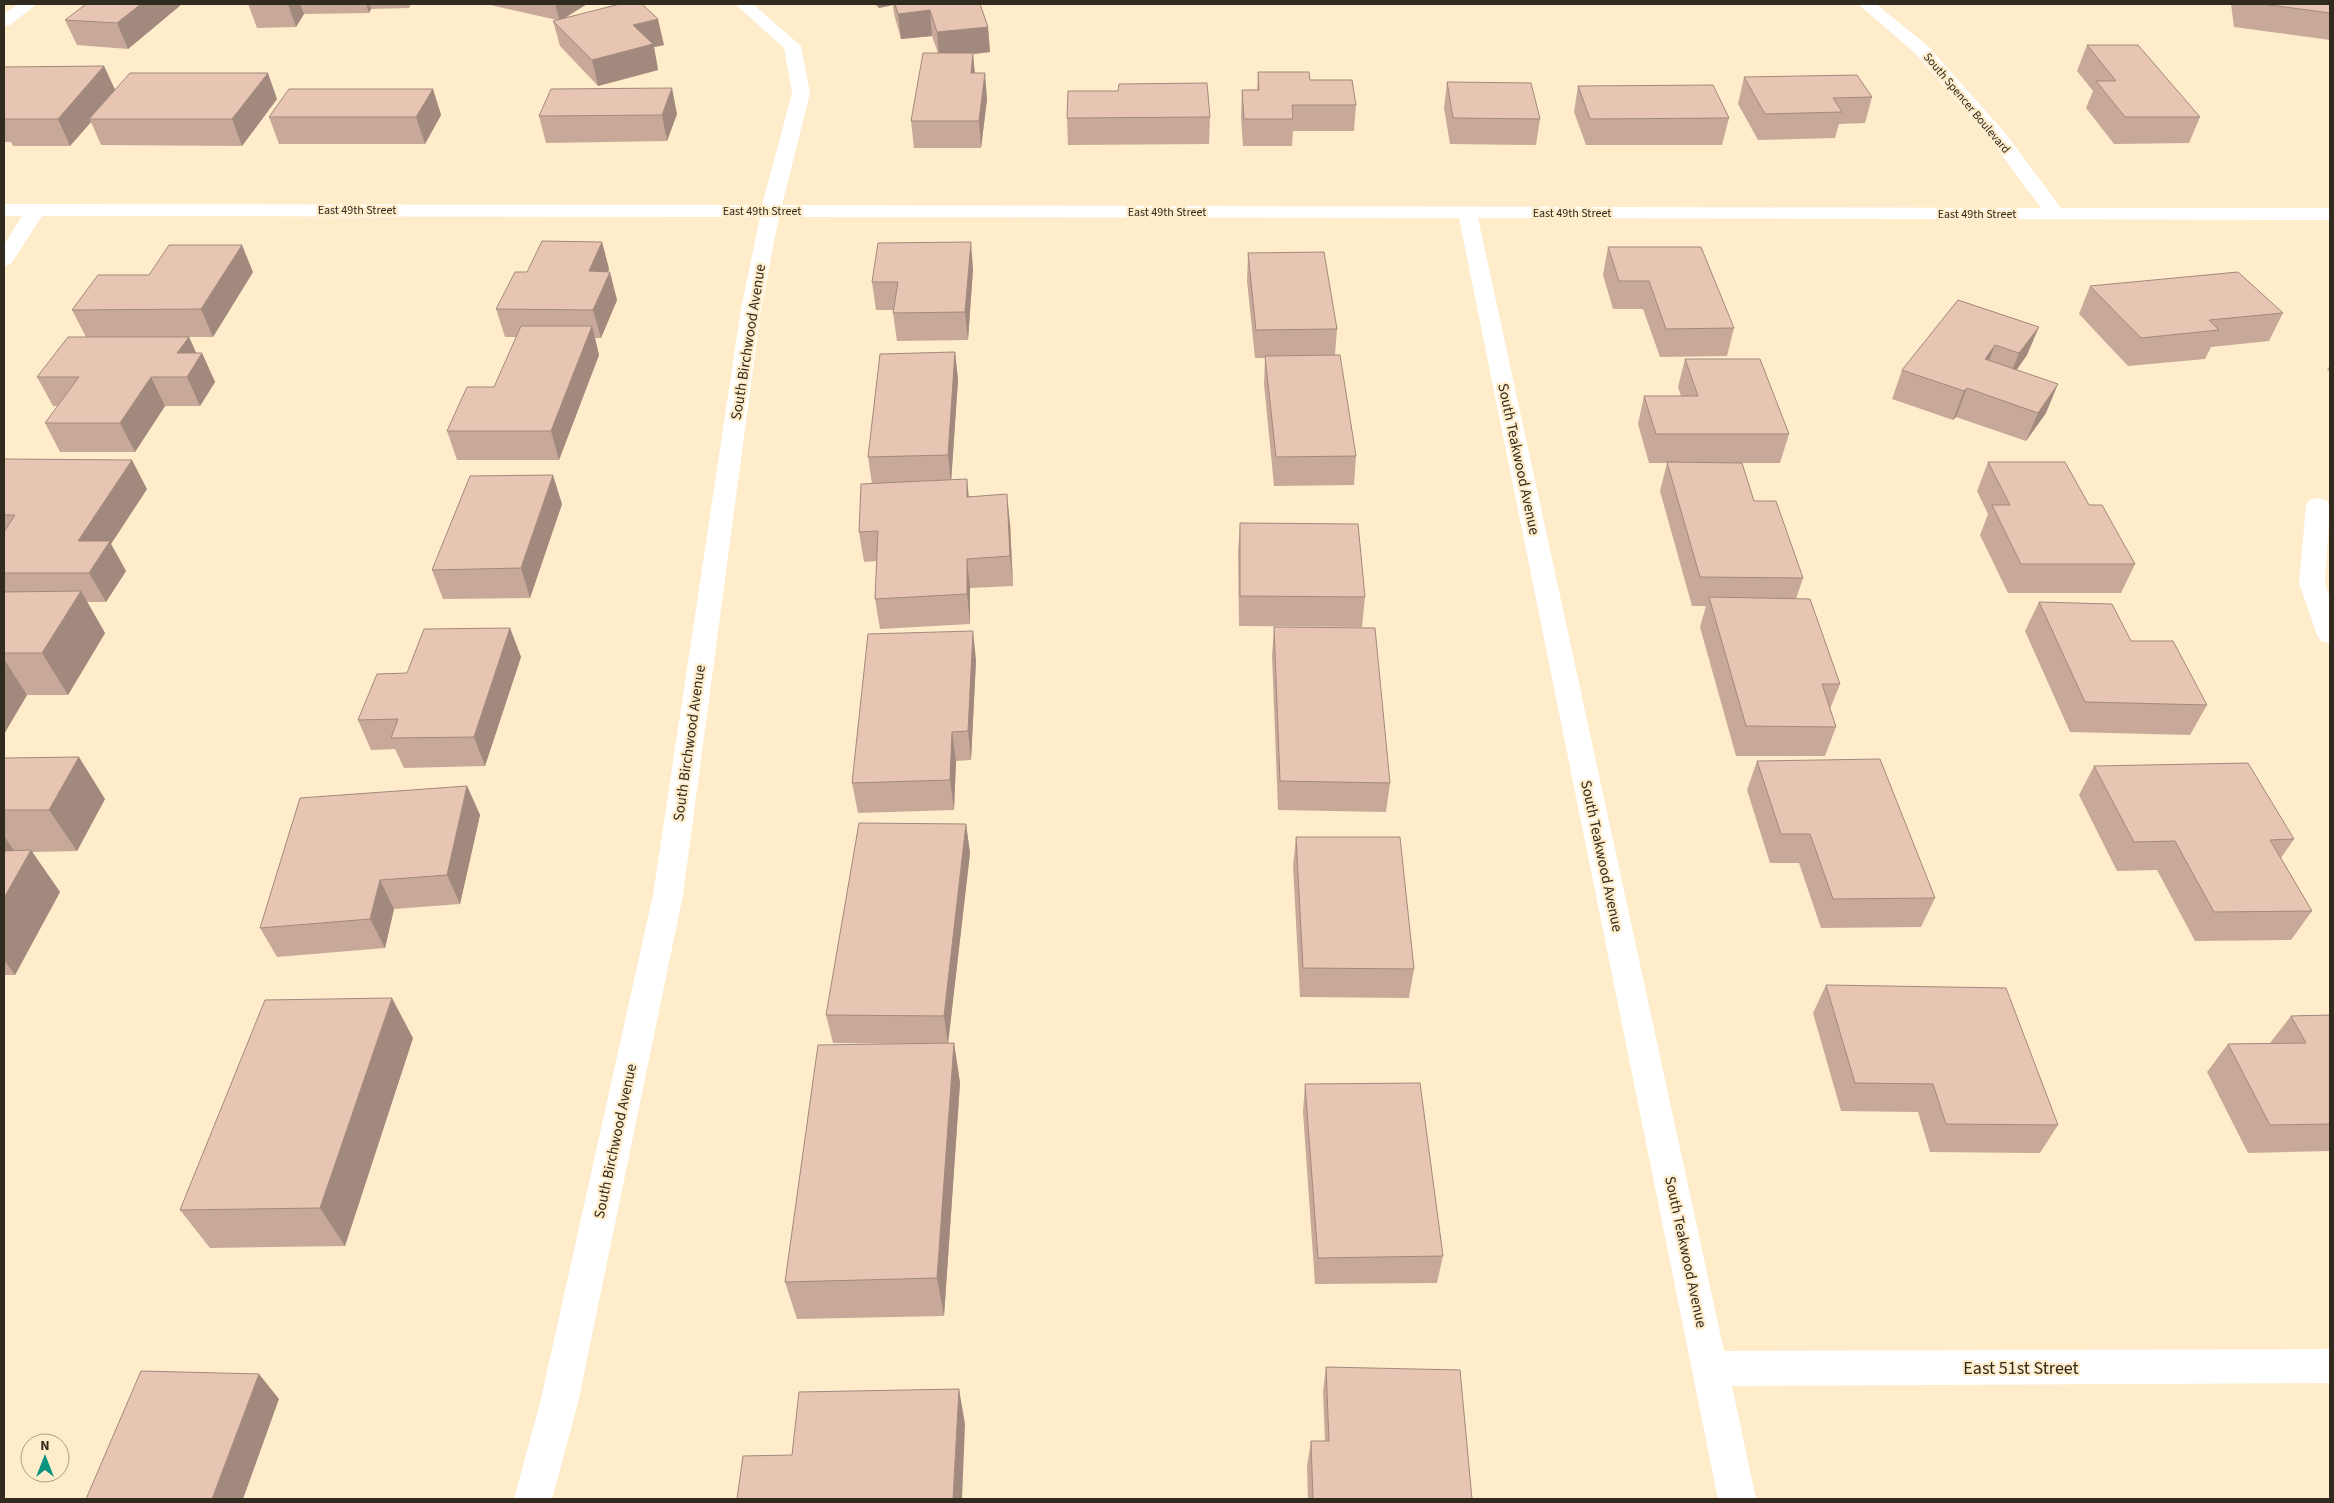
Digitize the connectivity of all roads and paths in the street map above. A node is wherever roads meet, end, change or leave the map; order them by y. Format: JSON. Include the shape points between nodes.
{"nodes":[{"id":1,"x":29,"y":4,"type":"edge"},
{"id":2,"x":743,"y":4,"type":"edge"},
{"id":3,"x":1866,"y":4,"type":"edge"},
{"id":4,"x":4,"y":21,"type":"edge"},
{"id":5,"x":4,"y":210,"type":"edge"},
{"id":6,"x":36,"y":210,"type":"junction"},
{"id":7,"x":771,"y":210,"type":"junction"},
{"id":8,"x":1466,"y":212,"type":"junction"},
{"id":9,"x":2330,"y":214,"type":"edge"},
{"id":10,"x":2056,"y":215,"type":"junction"},
{"id":11,"x":4,"y":260,"type":"edge"},
{"id":12,"x":2318,"y":505,"type":"dead end"},
{"id":13,"x":2330,"y":635,"type":"edge"},
{"id":14,"x":2330,"y":1366,"type":"edge"},
{"id":15,"x":1711,"y":1369,"type":"junction"},
{"id":16,"x":533,"y":1499,"type":"edge"},
{"id":17,"x":1737,"y":1499,"type":"edge"}],
"edges":[{"from":1,"to":4,"type":"street"},
{"from":2,"to":7,"type":"street","name":"South Birchwood Avenue","via":[[792,46],[801,93]]},
{"from":3,"to":10,"type":"street","name":"South Spencer Boulevard","via":[[1922,50],[1999,138]]},
{"from":5,"to":6,"type":"street","name":"East 49th Street"},
{"from":6,"to":7,"type":"street","name":"East 49th Street"},
{"from":6,"to":11,"type":"street"},
{"from":7,"to":8,"type":"street","name":"East 49th Street"},
{"from":7,"to":16,"type":"street","name":"South Birchwood Avenue","via":[[751,309],[668,895],[559,1403]]},
{"from":8,"to":10,"type":"street","name":"East 49th Street"},
{"from":8,"to":15,"type":"street","name":"South Teakwood Avenue"},
{"from":9,"to":10,"type":"street","name":"East 49th Street"},
{"from":12,"to":13,"type":"street","via":[[2312,583]]},
{"from":14,"to":15,"type":"street","name":"East 51st Street"},
{"from":15,"to":17,"type":"street","name":"South Teakwood Avenue"}]}
